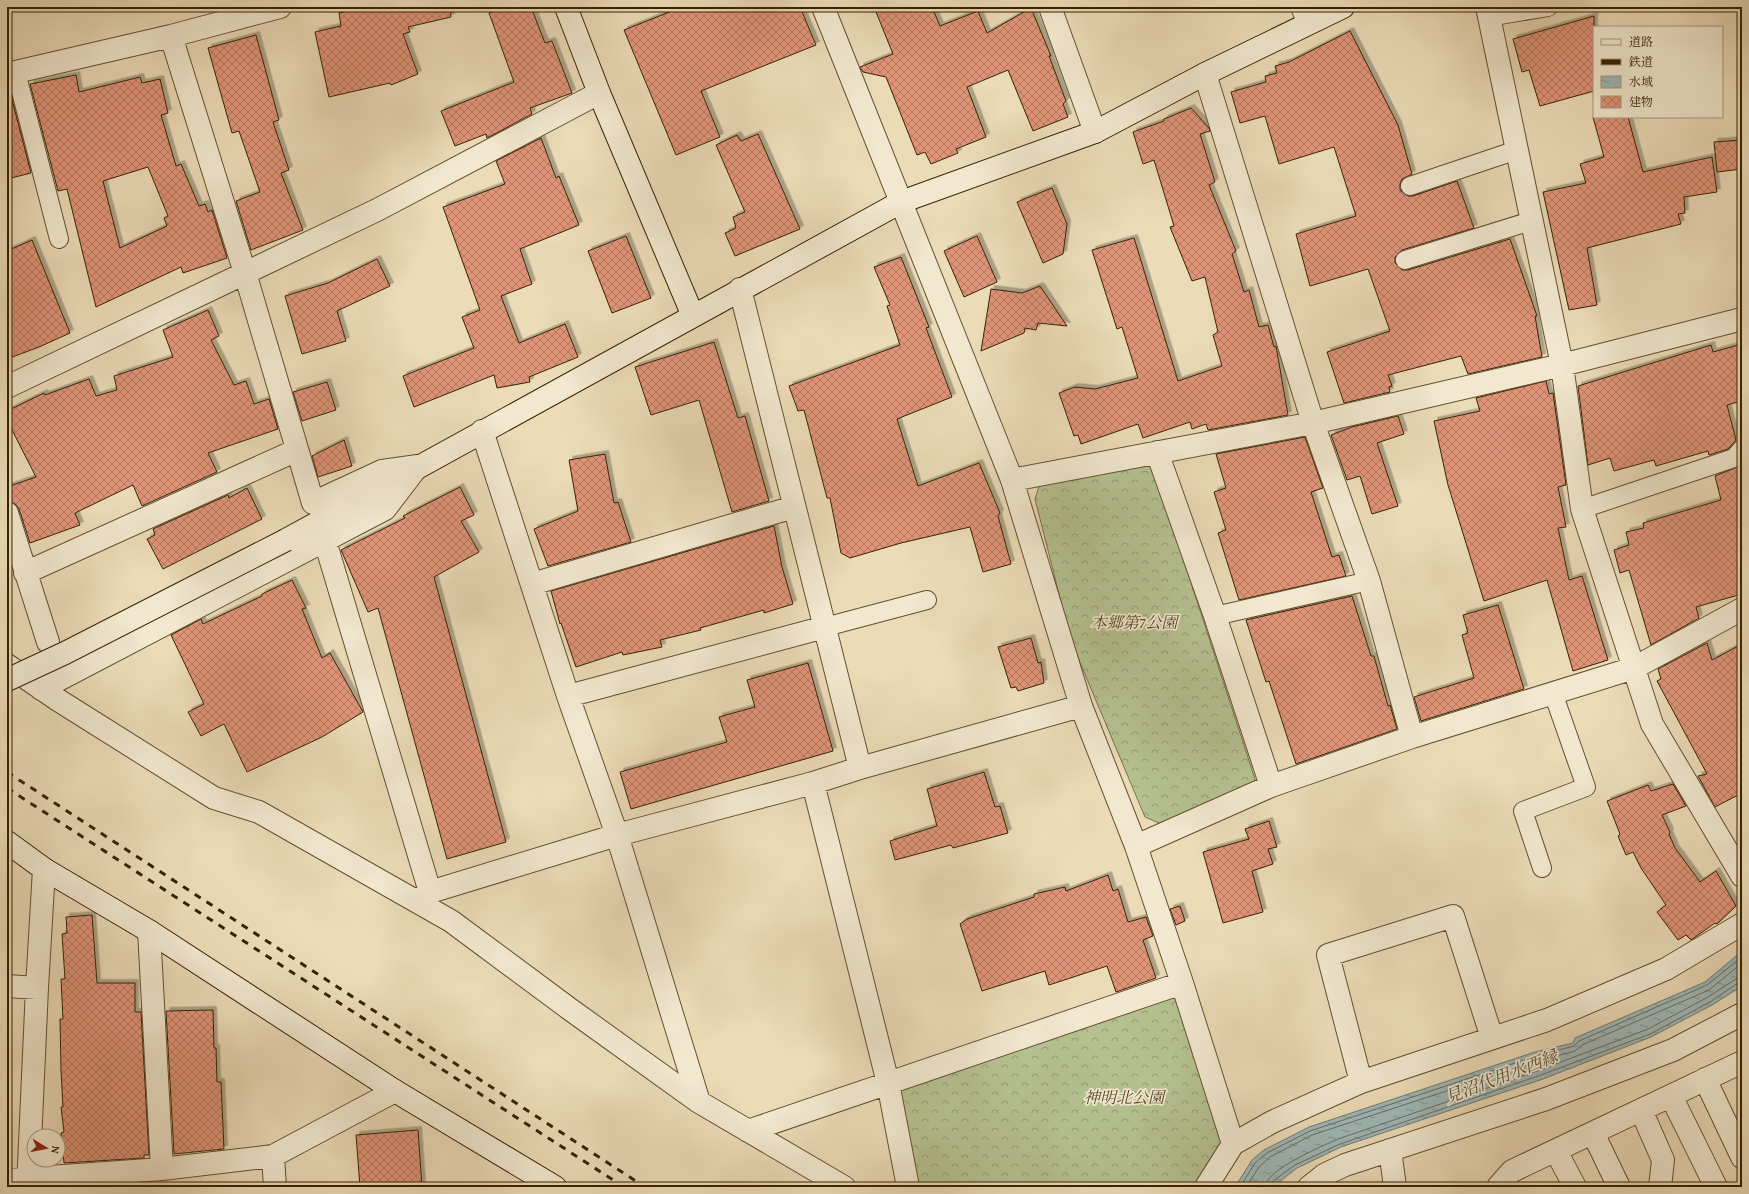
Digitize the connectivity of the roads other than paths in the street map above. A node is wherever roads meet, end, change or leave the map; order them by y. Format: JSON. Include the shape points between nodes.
{"nodes":[{"id":1,"x":280,"y":7,"type":"edge"},
{"id":2,"x":566,"y":7,"type":"edge"},
{"id":3,"x":823,"y":7,"type":"edge"},
{"id":4,"x":1050,"y":7,"type":"edge"},
{"id":5,"x":1343,"y":7,"type":"edge"},
{"id":6,"x":1548,"y":7,"type":"edge"},
{"id":7,"x":1488,"y":12,"type":"edge"},
{"id":8,"x":1306,"y":15,"type":"edge"},
{"id":9,"x":171,"y":36,"type":"junction"},
{"id":10,"x":12,"y":73,"type":"edge"},
{"id":11,"x":1205,"y":74,"type":"junction"},
{"id":12,"x":599,"y":93,"type":"junction"},
{"id":13,"x":1095,"y":132,"type":"junction"},
{"id":14,"x":1516,"y":150,"type":"junction"},
{"id":15,"x":1410,"y":186,"type":"dead end"},
{"id":16,"x":901,"y":202,"type":"junction"},
{"id":17,"x":1531,"y":221,"type":"junction"},
{"id":18,"x":59,"y":239,"type":"dead end"},
{"id":19,"x":1405,"y":260,"type":"dead end"},
{"id":20,"x":245,"y":273,"type":"junction"},
{"id":21,"x":740,"y":289,"type":"junction"},
{"id":22,"x":693,"y":316,"type":"junction"},
{"id":23,"x":1742,"y":319,"type":"edge"},
{"id":24,"x":1562,"y":365,"type":"junction"},
{"id":25,"x":7,"y":387,"type":"edge"},
{"id":26,"x":1313,"y":423,"type":"junction"},
{"id":27,"x":482,"y":431,"type":"junction"},
{"id":28,"x":1742,"y":449,"type":"edge"},
{"id":29,"x":297,"y":450,"type":"junction"},
{"id":30,"x":1157,"y":452,"type":"junction"},
{"id":31,"x":418,"y":466,"type":"junction"},
{"id":32,"x":1012,"y":480,"type":"junction"},
{"id":33,"x":794,"y":507,"type":"junction"},
{"id":34,"x":1582,"y":509,"type":"junction"},
{"id":35,"x":7,"y":514,"type":"edge"},
{"id":36,"x":325,"y":541,"type":"junction"},
{"id":37,"x":25,"y":573,"type":"junction"},
{"id":38,"x":1369,"y":581,"type":"junction"},
{"id":39,"x":532,"y":584,"type":"junction"},
{"id":40,"x":927,"y":600,"type":"dead end"},
{"id":41,"x":1742,"y":609,"type":"edge"},
{"id":42,"x":1215,"y":616,"type":"junction"},
{"id":43,"x":825,"y":628,"type":"junction"},
{"id":44,"x":48,"y":642,"type":"dead end"},
{"id":45,"x":7,"y":665,"type":"edge"},
{"id":46,"x":1634,"y":668,"type":"junction"},
{"id":47,"x":7,"y":680,"type":"edge"},
{"id":48,"x":41,"y":689,"type":"junction"},
{"id":49,"x":1553,"y":693,"type":"junction"},
{"id":50,"x":568,"y":696,"type":"junction"},
{"id":51,"x":1080,"y":706,"type":"junction"},
{"id":52,"x":1412,"y":737,"type":"junction"},
{"id":53,"x":860,"y":768,"type":"junction"},
{"id":54,"x":813,"y":783,"type":"junction"},
{"id":55,"x":1271,"y":786,"type":"junction"},
{"id":56,"x":617,"y":835,"type":"junction"},
{"id":57,"x":7,"y":842,"type":"edge"},
{"id":58,"x":1136,"y":846,"type":"junction"},
{"id":59,"x":1542,"y":868,"type":"dead end"},
{"id":60,"x":44,"y":869,"type":"junction"},
{"id":61,"x":1742,"y":876,"type":"edge"},
{"id":62,"x":423,"y":896,"type":"junction"},
{"id":63,"x":1742,"y":924,"type":"edge"},
{"id":64,"x":149,"y":931,"type":"junction"},
{"id":65,"x":1182,"y":983,"type":"junction"},
{"id":66,"x":7,"y":986,"type":"edge"},
{"id":67,"x":37,"y":988,"type":"junction"},
{"id":68,"x":1742,"y":1014,"type":"edge"},
{"id":69,"x":1492,"y":1038,"type":"junction"},
{"id":70,"x":1742,"y":1062,"type":"edge"},
{"id":71,"x":1705,"y":1079,"type":"junction"},
{"id":72,"x":1361,"y":1082,"type":"junction"},
{"id":73,"x":888,"y":1083,"type":"junction"},
{"id":74,"x":395,"y":1091,"type":"junction"},
{"id":75,"x":1671,"y":1096,"type":"junction"},
{"id":76,"x":699,"y":1102,"type":"junction"},
{"id":77,"x":1641,"y":1110,"type":"junction"},
{"id":78,"x":748,"y":1131,"type":"junction"},
{"id":79,"x":1593,"y":1133,"type":"junction"},
{"id":80,"x":1233,"y":1144,"type":"junction"},
{"id":81,"x":1390,"y":1150,"type":"junction"},
{"id":82,"x":1556,"y":1151,"type":"junction"},
{"id":83,"x":273,"y":1156,"type":"junction"},
{"id":84,"x":1742,"y":1158,"type":"edge"},
{"id":85,"x":162,"y":1169,"type":"junction"},
{"id":86,"x":536,"y":1181,"type":"edge"},
{"id":87,"x":21,"y":1182,"type":"edge"},
{"id":88,"x":275,"y":1187,"type":"edge"},
{"id":89,"x":555,"y":1187,"type":"edge"},
{"id":90,"x":844,"y":1187,"type":"edge"},
{"id":91,"x":908,"y":1187,"type":"edge"},
{"id":92,"x":1206,"y":1187,"type":"edge"},
{"id":93,"x":1309,"y":1187,"type":"edge"},
{"id":94,"x":1395,"y":1187,"type":"edge"},
{"id":95,"x":1498,"y":1187,"type":"edge"},
{"id":96,"x":1575,"y":1187,"type":"edge"},
{"id":97,"x":1619,"y":1187,"type":"edge"},
{"id":98,"x":1660,"y":1187,"type":"edge"},
{"id":99,"x":1716,"y":1187,"type":"edge"}],
"edges":[{"from":1,"to":9,"type":"street"},
{"from":2,"to":12,"type":"street"},
{"from":3,"to":16,"type":"street"},
{"from":4,"to":13,"type":"street"},
{"from":5,"to":8,"type":"street"},
{"from":6,"to":7,"type":"lane"},
{"from":7,"to":14,"type":"street"},
{"from":8,"to":11,"type":"street"},
{"from":9,"to":10,"type":"street"},
{"from":9,"to":20,"type":"street"},
{"from":10,"to":18,"type":"lane"},
{"from":11,"to":13,"type":"street"},
{"from":11,"to":26,"type":"street"},
{"from":12,"to":20,"type":"street","via":[[377,210]]},
{"from":12,"to":22,"type":"street"},
{"from":13,"to":16,"type":"street"},
{"from":14,"to":15,"type":"lane"},
{"from":14,"to":17,"type":"street"},
{"from":16,"to":21,"type":"street"},
{"from":16,"to":32,"type":"street"},
{"from":17,"to":19,"type":"lane"},
{"from":17,"to":24,"type":"street"},
{"from":20,"to":25,"type":"street"},
{"from":20,"to":29,"type":"street"},
{"from":21,"to":22,"type":"street"},
{"from":21,"to":33,"type":"street"},
{"from":22,"to":27,"type":"street"},
{"from":23,"to":24,"type":"street"},
{"from":24,"to":26,"type":"street"},
{"from":24,"to":34,"type":"street"},
{"from":26,"to":30,"type":"street"},
{"from":26,"to":38,"type":"street"},
{"from":27,"to":31,"type":"street"},
{"from":27,"to":39,"type":"street"},
{"from":28,"to":34,"type":"lane","via":[[1734,458]]},
{"from":29,"to":31,"type":"street","via":[[313,503],[382,471]]},
{"from":29,"to":37,"type":"street"},
{"from":30,"to":32,"type":"street"},
{"from":30,"to":42,"type":"street"},
{"from":31,"to":36,"type":"street","via":[[385,509]]},
{"from":31,"to":47,"type":"street","bridge":true,"via":[[286,540],[66,653]]},
{"from":32,"to":51,"type":"street"},
{"from":33,"to":39,"type":"street"},
{"from":33,"to":43,"type":"street"},
{"from":34,"to":46,"type":"street"},
{"from":35,"to":37,"type":"street"},
{"from":36,"to":48,"type":"street"},
{"from":36,"to":62,"type":"street"},
{"from":37,"to":44,"type":"street"},
{"from":38,"to":42,"type":"lane"},
{"from":38,"to":52,"type":"street"},
{"from":39,"to":50,"type":"street"},
{"from":40,"to":43,"type":"lane"},
{"from":41,"to":46,"type":"street"},
{"from":42,"to":55,"type":"street"},
{"from":43,"to":50,"type":"street"},
{"from":43,"to":53,"type":"street"},
{"from":45,"to":48,"type":"street"},
{"from":46,"to":49,"type":"street"},
{"from":46,"to":61,"type":"street","via":[[1652,724]]},
{"from":48,"to":62,"type":"street","via":[[214,798],[258,812]]},
{"from":49,"to":52,"type":"street"},
{"from":49,"to":59,"type":"lane","via":[[1586,788],[1523,811]]},
{"from":50,"to":56,"type":"street"},
{"from":51,"to":53,"type":"street"},
{"from":51,"to":58,"type":"street"},
{"from":52,"to":55,"type":"street"},
{"from":53,"to":54,"type":"street"},
{"from":54,"to":56,"type":"street"},
{"from":54,"to":73,"type":"street"},
{"from":55,"to":58,"type":"street"},
{"from":56,"to":62,"type":"street"},
{"from":56,"to":76,"type":"street"},
{"from":57,"to":60,"type":"street"},
{"from":58,"to":65,"type":"street"},
{"from":60,"to":64,"type":"street"},
{"from":60,"to":67,"type":"street"},
{"from":62,"to":76,"type":"street","via":[[451,921]]},
{"from":63,"to":69,"type":"street","via":[[1666,969],[1547,1020]]},
{"from":64,"to":74,"type":"street"},
{"from":64,"to":85,"type":"street"},
{"from":65,"to":73,"type":"street"},
{"from":65,"to":80,"type":"street"},
{"from":66,"to":67,"type":"street"},
{"from":67,"to":87,"type":"street"},
{"from":68,"to":81,"type":"street","via":[[1673,1050],[1546,1099]]},
{"from":69,"to":72,"type":"street"},
{"from":69,"to":72,"type":"street","via":[[1453,916],[1328,955]]},
{"from":70,"to":71,"type":"street"},
{"from":71,"to":75,"type":"street"},
{"from":71,"to":84,"type":"street"},
{"from":72,"to":80,"type":"street","via":[[1272,1122]]},
{"from":73,"to":78,"type":"street"},
{"from":73,"to":91,"type":"street"},
{"from":74,"to":83,"type":"street"},
{"from":74,"to":86,"type":"street"},
{"from":75,"to":77,"type":"street"},
{"from":75,"to":99,"type":"street"},
{"from":76,"to":78,"type":"street"},
{"from":77,"to":79,"type":"street"},
{"from":77,"to":98,"type":"street","via":[[1663,1160]]},
{"from":78,"to":90,"type":"street"},
{"from":79,"to":82,"type":"street"},
{"from":79,"to":97,"type":"street"},
{"from":80,"to":92,"type":"street"},
{"from":81,"to":93,"type":"street","via":[[1345,1165],[1324,1175]]},
{"from":81,"to":94,"type":"street"},
{"from":82,"to":95,"type":"street","via":[[1512,1171]]},
{"from":82,"to":96,"type":"street"},
{"from":83,"to":85,"type":"street"},
{"from":83,"to":88,"type":"street"},
{"from":85,"to":87,"type":"street"},
{"from":86,"to":89,"type":"street"}]}
